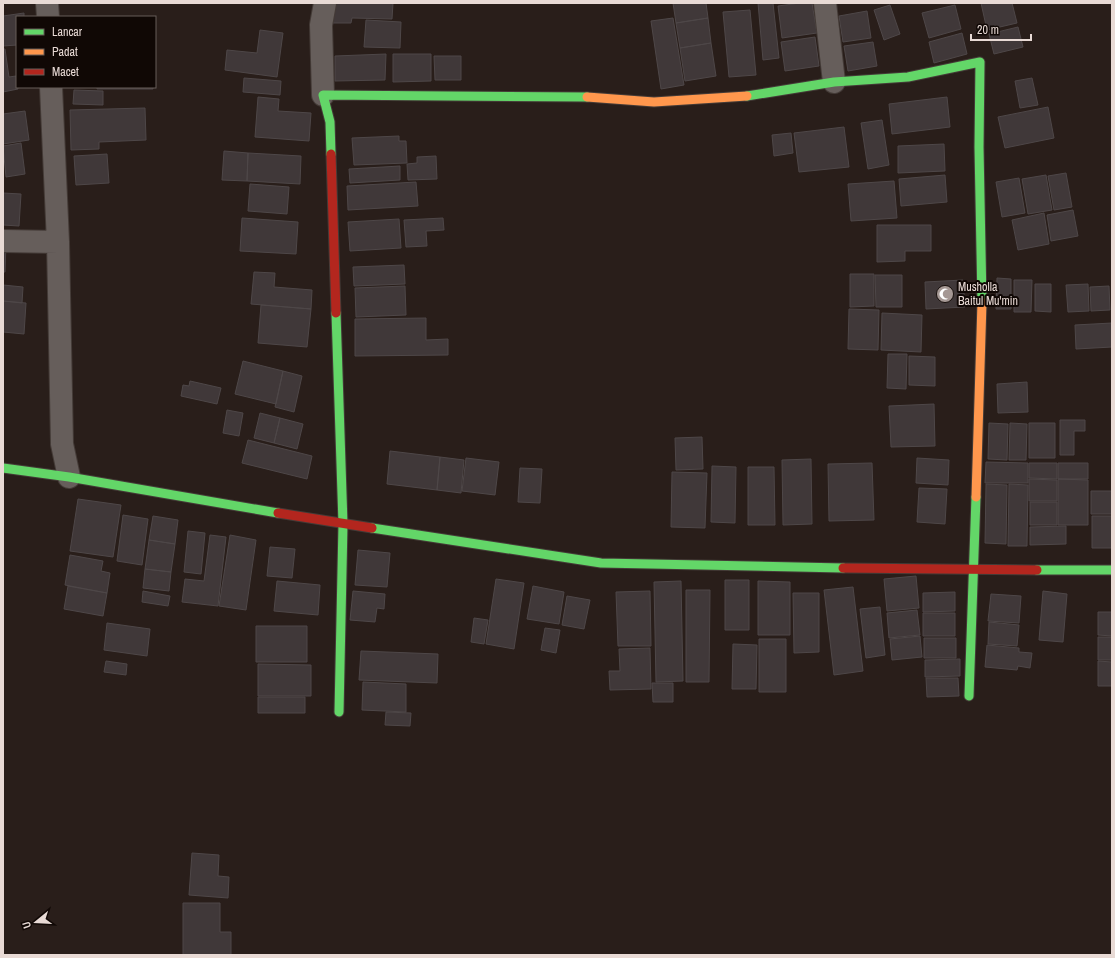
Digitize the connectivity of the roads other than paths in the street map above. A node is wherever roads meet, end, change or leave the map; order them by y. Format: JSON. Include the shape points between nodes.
{"nodes":[{"id":1,"x":48,"y":3,"type":"edge"},
{"id":2,"x":325,"y":3,"type":"edge"},
{"id":3,"x":825,"y":3,"type":"edge"},
{"id":4,"x":48,"y":16,"type":"edge"},
{"id":5,"x":834,"y":82,"type":"junction"},
{"id":6,"x":51,"y":88,"type":"edge"},
{"id":7,"x":324,"y":95,"type":"junction"},
{"id":8,"x":3,"y":241,"type":"edge"},
{"id":9,"x":58,"y":242,"type":"junction"},
{"id":10,"x":3,"y":468,"type":"edge"},
{"id":11,"x":69,"y":478,"type":"junction"},
{"id":12,"x":343,"y":524,"type":"junction"},
{"id":13,"x":972,"y":570,"type":"junction"},
{"id":14,"x":1112,"y":570,"type":"edge"},
{"id":15,"x":969,"y":696,"type":"dead end"},
{"id":16,"x":339,"y":712,"type":"dead end"}],
"edges":[{"from":1,"to":4,"type":"street"},
{"from":2,"to":7,"type":"street","via":[[321,25]]},
{"from":3,"to":5,"type":"street"},
{"from":5,"to":7,"type":"street","via":[[749,96],[654,102],[590,97]]},
{"from":5,"to":13,"type":"street","via":[[908,77],[980,62],[982,317]]},
{"from":6,"to":9,"type":"street"},
{"from":7,"to":12,"type":"street","via":[[330,122]]},
{"from":8,"to":9,"type":"street"},
{"from":9,"to":11,"type":"street","via":[[62,444]]},
{"from":10,"to":11,"type":"street"},
{"from":11,"to":12,"type":"street"},
{"from":12,"to":13,"type":"street","via":[[601,563]]},
{"from":12,"to":16,"type":"street"},
{"from":13,"to":14,"type":"street"},
{"from":13,"to":15,"type":"street"}]}
